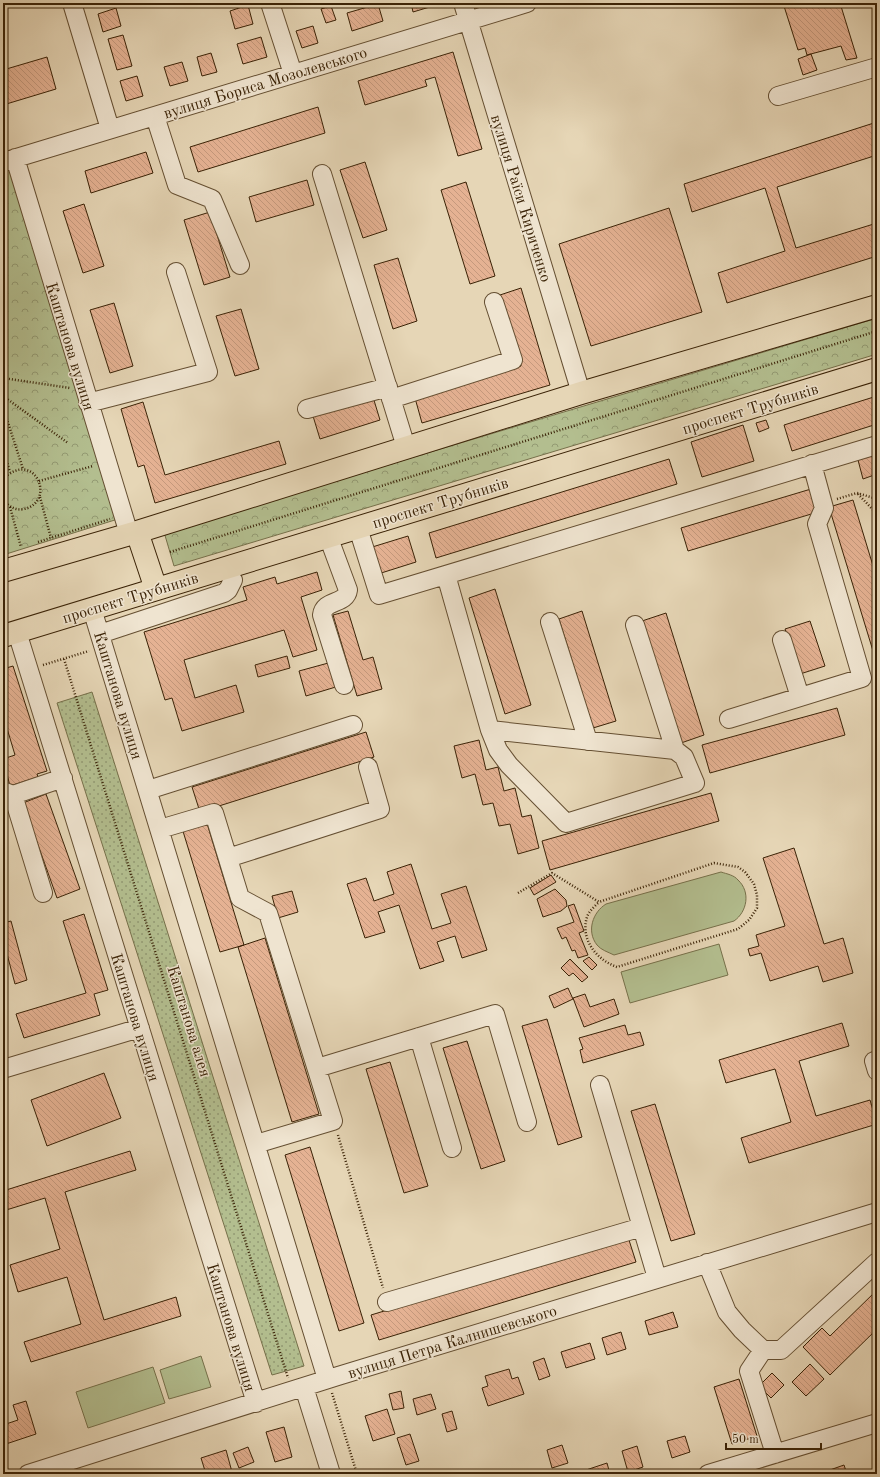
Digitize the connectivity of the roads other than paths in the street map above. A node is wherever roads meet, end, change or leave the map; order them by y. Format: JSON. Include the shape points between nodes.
{"nodes":[{"id":1,"x":72,"y":3,"type":"edge"},
{"id":2,"x":270,"y":3,"type":"edge"},
{"id":3,"x":463,"y":3,"type":"edge"},
{"id":4,"x":528,"y":3,"type":"edge"},
{"id":5,"x":469,"y":21,"type":"junction"},
{"id":6,"x":877,"y":67,"type":"edge"},
{"id":7,"x":294,"y":74,"type":"junction"},
{"id":8,"x":778,"y":96,"type":"dead end"},
{"id":9,"x":154,"y":116,"type":"junction"},
{"id":10,"x":110,"y":129,"type":"junction"},
{"id":11,"x":9,"y":160,"type":"edge"},
{"id":12,"x":322,"y":174,"type":"dead end"},
{"id":13,"x":240,"y":265,"type":"dead end"},
{"id":14,"x":176,"y":272,"type":"dead end"},
{"id":15,"x":494,"y":302,"type":"dead end"},
{"id":16,"x":877,"y":306,"type":"edge"},
{"id":17,"x":877,"y":369,"type":"edge"},
{"id":18,"x":389,"y":393,"type":"junction"},
{"id":19,"x":581,"y":393,"type":"junction"},
{"id":20,"x":86,"y":396,"type":"junction"},
{"id":21,"x":307,"y":409,"type":"dead end"},
{"id":22,"x":877,"y":445,"type":"edge"},
{"id":23,"x":406,"y":447,"type":"junction"},
{"id":24,"x":812,"y":464,"type":"junction"},
{"id":25,"x":130,"y":527,"type":"junction"},
{"id":26,"x":358,"y":528,"type":"junction"},
{"id":27,"x":328,"y":536,"type":"junction"},
{"id":28,"x":3,"y":571,"type":"edge"},
{"id":29,"x":446,"y":575,"type":"junction"},
{"id":30,"x":233,"y":580,"type":"dead end"},
{"id":31,"x":156,"y":589,"type":"junction"},
{"id":32,"x":92,"y":609,"type":"junction"},
{"id":33,"x":550,"y":622,"type":"dead end"},
{"id":34,"x":635,"y":625,"type":"dead end"},
{"id":35,"x":10,"y":634,"type":"edge"},
{"id":36,"x":102,"y":640,"type":"junction"},
{"id":37,"x":782,"y":640,"type":"dead end"},
{"id":38,"x":344,"y":685,"type":"dead end"},
{"id":39,"x":800,"y":697,"type":"junction"},
{"id":40,"x":729,"y":719,"type":"dead end"},
{"id":41,"x":353,"y":725,"type":"dead end"},
{"id":42,"x":490,"y":730,"type":"junction"},
{"id":43,"x":588,"y":741,"type":"junction"},
{"id":44,"x":675,"y":750,"type":"junction"},
{"id":45,"x":368,"y":767,"type":"dead end"},
{"id":46,"x":63,"y":778,"type":"junction"},
{"id":47,"x":148,"y":790,"type":"junction"},
{"id":48,"x":8,"y":793,"type":"edge"},
{"id":49,"x":160,"y":829,"type":"junction"},
{"id":50,"x":228,"y":858,"type":"junction"},
{"id":51,"x":43,"y":893,"type":"dead end"},
{"id":52,"x":140,"y":1028,"type":"junction"},
{"id":53,"x":419,"y":1037,"type":"junction"},
{"id":54,"x":317,"y":1068,"type":"junction"},
{"id":55,"x":3,"y":1069,"type":"edge"},
{"id":56,"x":600,"y":1085,"type":"dead end"},
{"id":57,"x":527,"y":1122,"type":"dead end"},
{"id":58,"x":256,"y":1144,"type":"junction"},
{"id":59,"x":452,"y":1148,"type":"dead end"},
{"id":60,"x":877,"y":1212,"type":"edge"},
{"id":61,"x":642,"y":1227,"type":"junction"},
{"id":62,"x":877,"y":1262,"type":"edge"},
{"id":63,"x":707,"y":1263,"type":"junction"},
{"id":64,"x":657,"y":1278,"type":"junction"},
{"id":65,"x":387,"y":1302,"type":"road end"},
{"id":66,"x":763,"y":1350,"type":"junction"},
{"id":67,"x":328,"y":1379,"type":"junction"},
{"id":68,"x":298,"y":1389,"type":"junction"},
{"id":69,"x":256,"y":1403,"type":"junction"},
{"id":70,"x":877,"y":1423,"type":"edge"},
{"id":71,"x":775,"y":1454,"type":"junction"},
{"id":72,"x":28,"y":1474,"type":"edge"},
{"id":73,"x":331,"y":1474,"type":"edge"},
{"id":74,"x":708,"y":1474,"type":"edge"}],
"edges":[{"from":1,"to":10,"type":"street"},
{"from":2,"to":7,"type":"street"},
{"from":3,"to":5,"type":"street","name":"вулиця Раїси Кириченко"},
{"from":4,"to":5,"type":"street","name":"вулиця Бориса Мозолевського"},
{"from":5,"to":7,"type":"street","name":"вулиця Бориса Мозолевського"},
{"from":5,"to":19,"type":"street","name":"вулиця Раїси Кириченко"},
{"from":6,"to":8,"type":"street"},
{"from":7,"to":9,"type":"street","name":"вулиця Бориса Мозолевського"},
{"from":9,"to":10,"type":"street","name":"вулиця Бориса Мозолевського"},
{"from":9,"to":13,"type":"street","via":[[177,185],[212,200]]},
{"from":10,"to":11,"type":"street","name":"вулиця Бориса Мозолевського"},
{"from":11,"to":20,"type":"street","name":"Каштанова вулиця"},
{"from":12,"to":18,"type":"street"},
{"from":14,"to":20,"type":"street","via":[[208,372]]},
{"from":15,"to":18,"type":"street","via":[[513,360]]},
{"from":16,"to":19,"type":"main road"},
{"from":17,"to":26,"type":"main road","name":"проспект Трубників"},
{"from":18,"to":21,"type":"street"},
{"from":18,"to":23,"type":"street"},
{"from":19,"to":23,"type":"main road"},
{"from":20,"to":25,"type":"street","name":"Каштанова вулиця"},
{"from":22,"to":24,"type":"street"},
{"from":23,"to":25,"type":"main road"},
{"from":24,"to":29,"type":"street"},
{"from":24,"to":39,"type":"street","via":[[824,508],[817,524],[862,678]]},
{"from":25,"to":28,"type":"main road"},
{"from":25,"to":31,"type":"main road"},
{"from":26,"to":27,"type":"main road","name":"проспект Трубників"},
{"from":26,"to":29,"type":"street","via":[[379,595]]},
{"from":27,"to":31,"type":"main road","name":"проспект Трубників"},
{"from":27,"to":38,"type":"street","via":[[348,590],[343,599],[326,606],[322,615]]},
{"from":29,"to":42,"type":"street"},
{"from":30,"to":36,"type":"street","via":[[224,593]]},
{"from":31,"to":32,"type":"main road","name":"проспект Трубників"},
{"from":32,"to":35,"type":"main road","name":"проспект Трубників"},
{"from":32,"to":36,"type":"street","name":"Каштанова вулиця"},
{"from":33,"to":43,"type":"street"},
{"from":34,"to":44,"type":"street"},
{"from":35,"to":46,"type":"street","name":"Каштанова вулиця","via":[[29,670]]},
{"from":36,"to":47,"type":"street","name":"Каштанова вулиця"},
{"from":37,"to":39,"type":"street"},
{"from":39,"to":40,"type":"street"},
{"from":41,"to":47,"type":"street"},
{"from":42,"to":43,"type":"street"},
{"from":42,"to":44,"type":"street","via":[[498,750],[509,765],[566,823],[695,783],[684,757]]},
{"from":43,"to":44,"type":"street"},
{"from":45,"to":50,"type":"street","via":[[380,808]]},
{"from":46,"to":48,"type":"street"},
{"from":46,"to":52,"type":"street","name":"Каштанова вулиця"},
{"from":47,"to":49,"type":"street","name":"Каштанова вулиця"},
{"from":48,"to":51,"type":"street"},
{"from":49,"to":50,"type":"street","via":[[214,813]]},
{"from":49,"to":58,"type":"street","name":"Каштанова вулиця"},
{"from":50,"to":54,"type":"street","via":[[240,898],[268,914]]},
{"from":52,"to":55,"type":"street"},
{"from":52,"to":69,"type":"street","name":"Каштанова вулиця"},
{"from":53,"to":54,"type":"street"},
{"from":53,"to":57,"type":"street","via":[[495,1014]]},
{"from":53,"to":59,"type":"street"},
{"from":54,"to":58,"type":"street","via":[[333,1121]]},
{"from":56,"to":61,"type":"street"},
{"from":58,"to":67,"type":"street","name":"Каштанова вулиця"},
{"from":60,"to":63,"type":"street","name":"вулиця Петра Калнишевського"},
{"from":61,"to":64,"type":"street"},
{"from":61,"to":65,"type":"street"},
{"from":62,"to":66,"type":"street","via":[[781,1350]]},
{"from":63,"to":64,"type":"street","name":"вулиця Петра Калнишевського"},
{"from":63,"to":66,"type":"street","via":[[727,1312]]},
{"from":64,"to":67,"type":"street","name":"вулиця Петра Калнишевського"},
{"from":66,"to":71,"type":"street","via":[[749,1370]]},
{"from":67,"to":68,"type":"street","name":"вулиця Петра Калнишевського"},
{"from":68,"to":69,"type":"street","name":"вулиця Петра Калнишевського"},
{"from":68,"to":73,"type":"street"},
{"from":69,"to":72,"type":"street","name":"вулиця Петра Калнишевського"},
{"from":70,"to":71,"type":"street"},
{"from":71,"to":74,"type":"street"}]}
